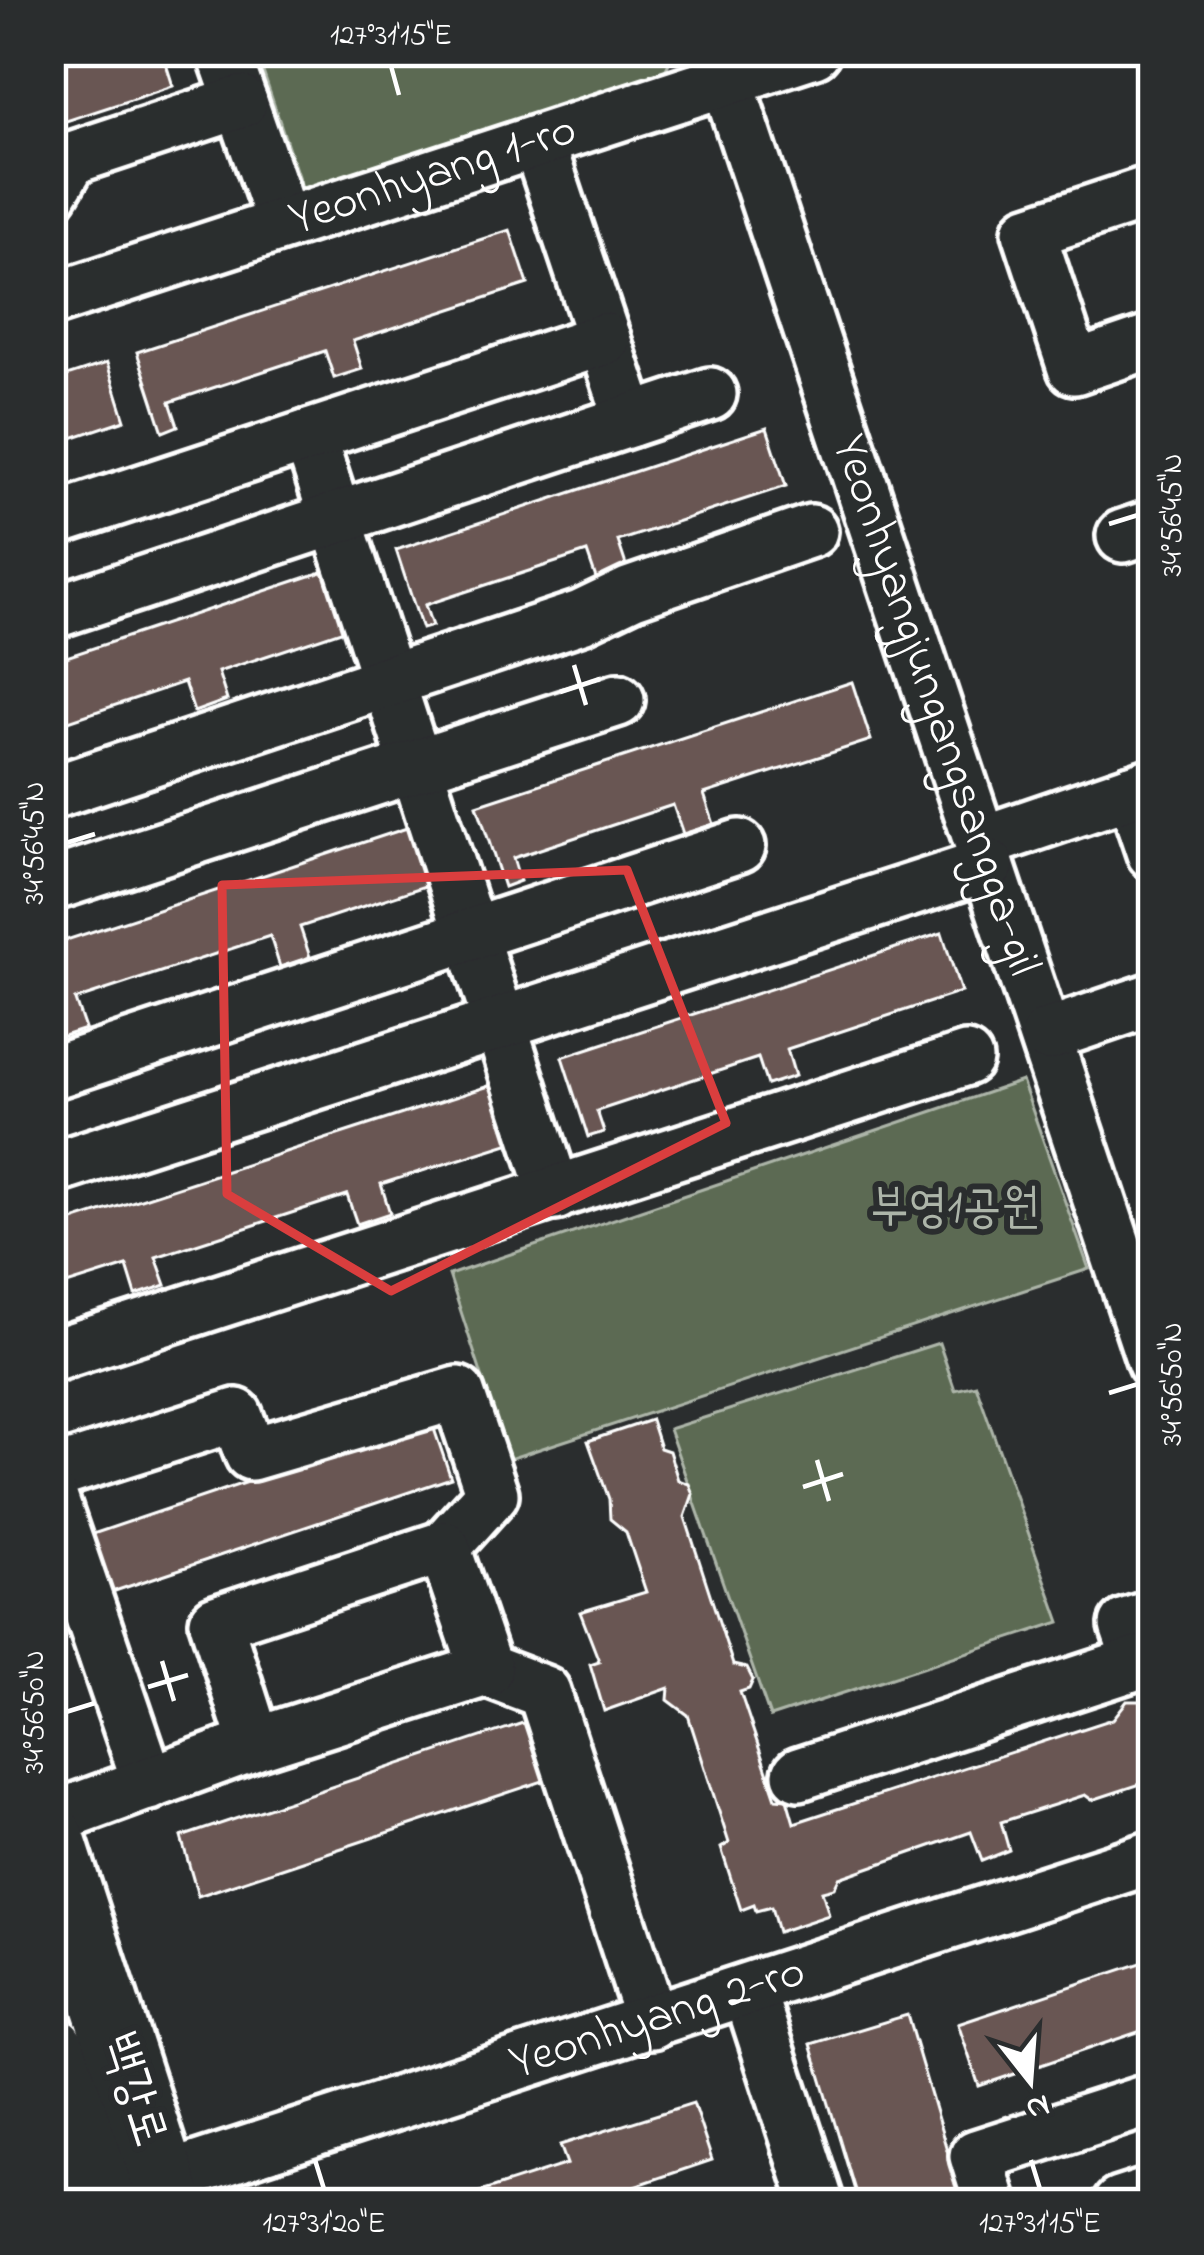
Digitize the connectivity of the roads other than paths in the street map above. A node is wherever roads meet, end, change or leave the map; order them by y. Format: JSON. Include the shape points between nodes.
{"nodes":[{"id":1,"x":223,"y":51,"type":"edge"},
{"id":2,"x":814,"y":51,"type":"edge"},
{"id":3,"x":722,"y":65,"type":"edge"},
{"id":4,"x":241,"y":102,"type":"junction"},
{"id":5,"x":538,"y":142,"type":"junction"},
{"id":6,"x":1153,"y":191,"type":"edge"},
{"id":7,"x":51,"y":193,"type":"edge"},
{"id":8,"x":283,"y":223,"type":"junction"},
{"id":9,"x":51,"y":300,"type":"edge"},
{"id":10,"x":604,"y":339,"type":"junction"},
{"id":11,"x":1153,"y":341,"type":"edge"},
{"id":12,"x":710,"y":394,"type":"dead end"},
{"id":13,"x":631,"y":420,"type":"junction"},
{"id":14,"x":309,"y":436,"type":"junction"},
{"id":15,"x":335,"y":517,"type":"junction"},
{"id":16,"x":51,"y":521,"type":"edge"},
{"id":17,"x":811,"y":531,"type":"dead end"},
{"id":18,"x":51,"y":613,"type":"edge"},
{"id":19,"x":389,"y":681,"type":"junction"},
{"id":20,"x":618,"y":700,"type":"dead end"},
{"id":21,"x":417,"y":767,"type":"junction"},
{"id":22,"x":1143,"y":787,"type":"edge"},
{"id":23,"x":51,"y":793,"type":"edge"},
{"id":24,"x":739,"y":846,"type":"dead end"},
{"id":25,"x":986,"y":853,"type":"junction"},
{"id":26,"x":1153,"y":853,"type":"edge"},
{"id":27,"x":51,"y":885,"type":"edge"},
{"id":28,"x":472,"y":935,"type":"junction"},
{"id":29,"x":1153,"y":999,"type":"edge"},
{"id":30,"x":500,"y":1023,"type":"junction"},
{"id":31,"x":1047,"y":1035,"type":"junction"},
{"id":32,"x":966,"y":1059,"type":"dead end"},
{"id":33,"x":51,"y":1072,"type":"edge"},
{"id":34,"x":51,"y":1169,"type":"edge"},
{"id":35,"x":555,"y":1194,"type":"junction"},
{"id":36,"x":51,"y":1356,"type":"edge"},
{"id":37,"x":1153,"y":1361,"type":"edge"},
{"id":38,"x":51,"y":1474,"type":"edge"},
{"id":39,"x":51,"y":1497,"type":"edge"},
{"id":40,"x":444,"y":1547,"type":"junction"},
{"id":41,"x":1148,"y":1646,"type":"edge"},
{"id":42,"x":486,"y":1670,"type":"junction"},
{"id":43,"x":255,"y":1744,"type":"junction"},
{"id":44,"x":799,"y":1774,"type":"dead end"},
{"id":45,"x":149,"y":1784,"type":"junction"},
{"id":46,"x":51,"y":1819,"type":"edge"},
{"id":47,"x":51,"y":1838,"type":"edge"},
{"id":48,"x":1153,"y":1858,"type":"edge"},
{"id":49,"x":749,"y":1991,"type":"junction"},
{"id":50,"x":652,"y":2022,"type":"junction"},
{"id":51,"x":51,"y":2048,"type":"edge"},
{"id":52,"x":1153,"y":2099,"type":"edge"},
{"id":53,"x":1153,"y":2193,"type":"edge"},
{"id":54,"x":126,"y":2198,"type":"edge"},
{"id":55,"x":818,"y":2204,"type":"edge"},
{"id":56,"x":991,"y":2204,"type":"edge"},
{"id":57,"x":1119,"y":2204,"type":"edge"}],
"edges":[{"from":1,"to":4,"type":"street"},
{"from":2,"to":3,"type":"street","name":"Yeonhyang 1-ro"},
{"from":3,"to":5,"type":"street","name":"Yeonhyang 1-ro"},
{"from":3,"to":25,"type":"street","name":"Yeonhyangjungangsangga-gil"},
{"from":4,"to":7,"type":"street","via":[[73,158]]},
{"from":4,"to":8,"type":"street"},
{"from":5,"to":8,"type":"street","name":"Yeonhyang 1-ro"},
{"from":5,"to":10,"type":"street"},
{"from":6,"to":11,"type":"street","via":[[1029,232],[1074,368]]},
{"from":8,"to":9,"type":"street","name":"Yeonhyang 1-ro"},
{"from":10,"to":13,"type":"street"},
{"from":10,"to":14,"type":"street"},
{"from":12,"to":13,"type":"street"},
{"from":13,"to":15,"type":"street"},
{"from":14,"to":15,"type":"street"},
{"from":14,"to":16,"type":"street"},
{"from":15,"to":18,"type":"street"},
{"from":15,"to":19,"type":"street"},
{"from":17,"to":19,"type":"street"},
{"from":19,"to":21,"type":"street"},
{"from":19,"to":23,"type":"street"},
{"from":20,"to":21,"type":"street"},
{"from":21,"to":27,"type":"street"},
{"from":21,"to":28,"type":"street"},
{"from":22,"to":25,"type":"street"},
{"from":22,"to":26,"type":"street"},
{"from":24,"to":28,"type":"street"},
{"from":25,"to":30,"type":"street"},
{"from":25,"to":31,"type":"street","name":"Yeonhyangjungangsangga-gil"},
{"from":28,"to":30,"type":"street"},
{"from":28,"to":33,"type":"street"},
{"from":29,"to":31,"type":"street"},
{"from":30,"to":34,"type":"street"},
{"from":30,"to":35,"type":"street"},
{"from":31,"to":37,"type":"street","name":"Yeonhyangjungangsangga-gil"},
{"from":32,"to":35,"type":"street"},
{"from":35,"to":36,"type":"street"},
{"from":38,"to":40,"type":"street","via":[[236,1415],[251,1454],[458,1394],[492,1494]]},
{"from":39,"to":45,"type":"street"},
{"from":40,"to":42,"type":"street"},
{"from":40,"to":43,"type":"street","via":[[216,1622]]},
{"from":41,"to":44,"type":"street"},
{"from":42,"to":43,"type":"street"},
{"from":42,"to":50,"type":"street","via":[[544,1691]]},
{"from":43,"to":45,"type":"street"},
{"from":45,"to":46,"type":"street"},
{"from":47,"to":54,"type":"main road","name":"백강로"},
{"from":48,"to":49,"type":"street","name":"Yeonhyang 2-ro"},
{"from":49,"to":50,"type":"street","name":"Yeonhyang 2-ro"},
{"from":49,"to":55,"type":"street"},
{"from":50,"to":54,"type":"street","name":"Yeonhyang 2-ro"},
{"from":51,"to":54,"type":"main road","name":"백강로"},
{"from":52,"to":56,"type":"street","via":[[976,2156]]},
{"from":53,"to":57,"type":"street"}]}
